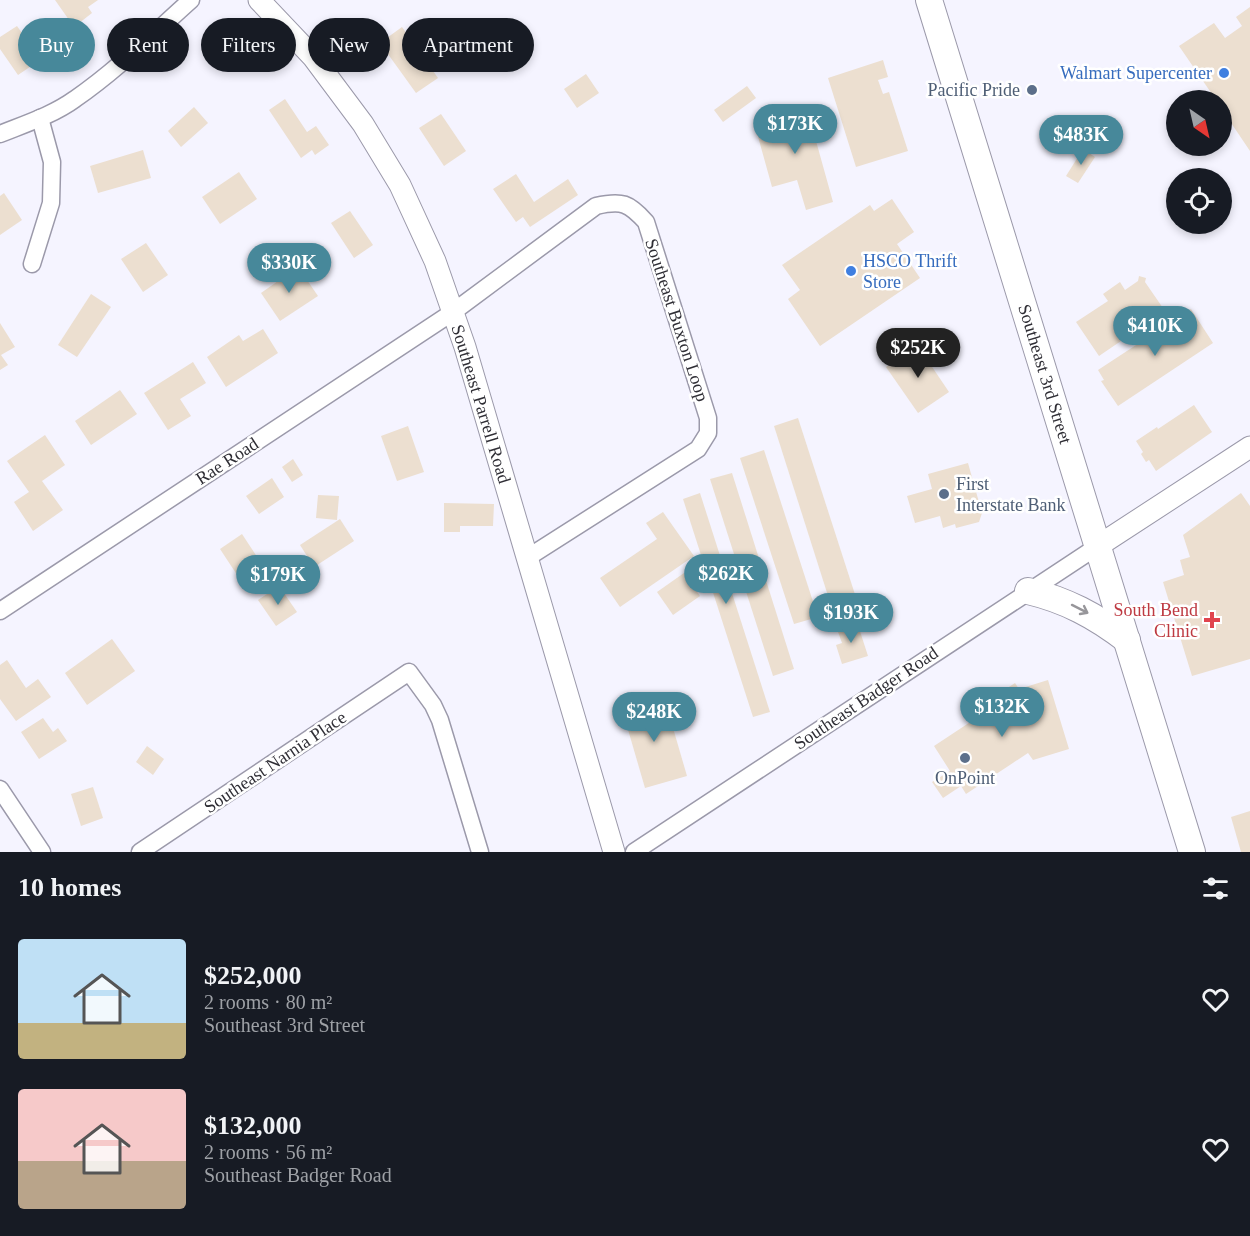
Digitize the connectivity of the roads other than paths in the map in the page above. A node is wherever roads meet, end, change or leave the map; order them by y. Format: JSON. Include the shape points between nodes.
{"nodes":[{"id":1,"x":190,"y":0,"type":"edge"},
{"id":2,"x":260,"y":0,"type":"edge"},
{"id":3,"x":929,"y":0,"type":"edge"},
{"id":4,"x":40,"y":118,"type":"junction"},
{"id":5,"x":0,"y":134,"type":"edge"},
{"id":6,"x":32,"y":264,"type":"dead end"},
{"id":7,"x":453,"y":312,"type":"junction"},
{"id":8,"x":1250,"y":447,"type":"edge"},
{"id":9,"x":1098,"y":546,"type":"junction"},
{"id":10,"x":527,"y":558,"type":"junction"},
{"id":11,"x":1028,"y":591,"type":"junction"},
{"id":12,"x":0,"y":610,"type":"edge"},
{"id":13,"x":1127,"y":640,"type":"junction"},
{"id":14,"x":0,"y":789,"type":"edge"},
{"id":15,"x":42,"y":852,"type":"edge"},
{"id":16,"x":140,"y":852,"type":"edge"},
{"id":17,"x":480,"y":852,"type":"edge"},
{"id":18,"x":614,"y":852,"type":"edge"},
{"id":19,"x":634,"y":852,"type":"edge"},
{"id":20,"x":1192,"y":852,"type":"edge"}],
"edges":[{"from":1,"to":4,"type":"street","via":[[113,70]]},
{"from":2,"to":7,"type":"street","name":"Southeast Parrell Road","via":[[313,57],[363,124],[400,185],[435,261]]},
{"from":3,"to":9,"type":"main road","name":"Southeast 3rd Street"},
{"from":4,"to":5,"type":"street"},
{"from":4,"to":6,"type":"street","via":[[52,162],[51,203]]},
{"from":7,"to":10,"type":"street","name":"Southeast Parrell Road"},
{"from":7,"to":10,"type":"street","name":"Southeast Buxton Loop","via":[[596,206],[615,201],[632,207],[646,222],[708,418],[708,433],[698,448]]},
{"from":7,"to":12,"type":"street","name":"Rae Road"},
{"from":8,"to":9,"type":"street"},
{"from":9,"to":11,"type":"street","name":"Southeast Badger Road"},
{"from":9,"to":13,"type":"main road","name":"Southeast 3rd Street"},
{"from":10,"to":18,"type":"street","name":"Southeast Parrell Road"},
{"from":11,"to":13,"type":"main road","one_way":true,"via":[[1080,608]]},
{"from":11,"to":19,"type":"street","name":"Southeast Badger Road"},
{"from":13,"to":20,"type":"main road","name":"Southeast 3rd Street"},
{"from":14,"to":15,"type":"street"},
{"from":16,"to":17,"type":"street","name":"Southeast Narnia Place","via":[[409,672],[440,720]]}]}
